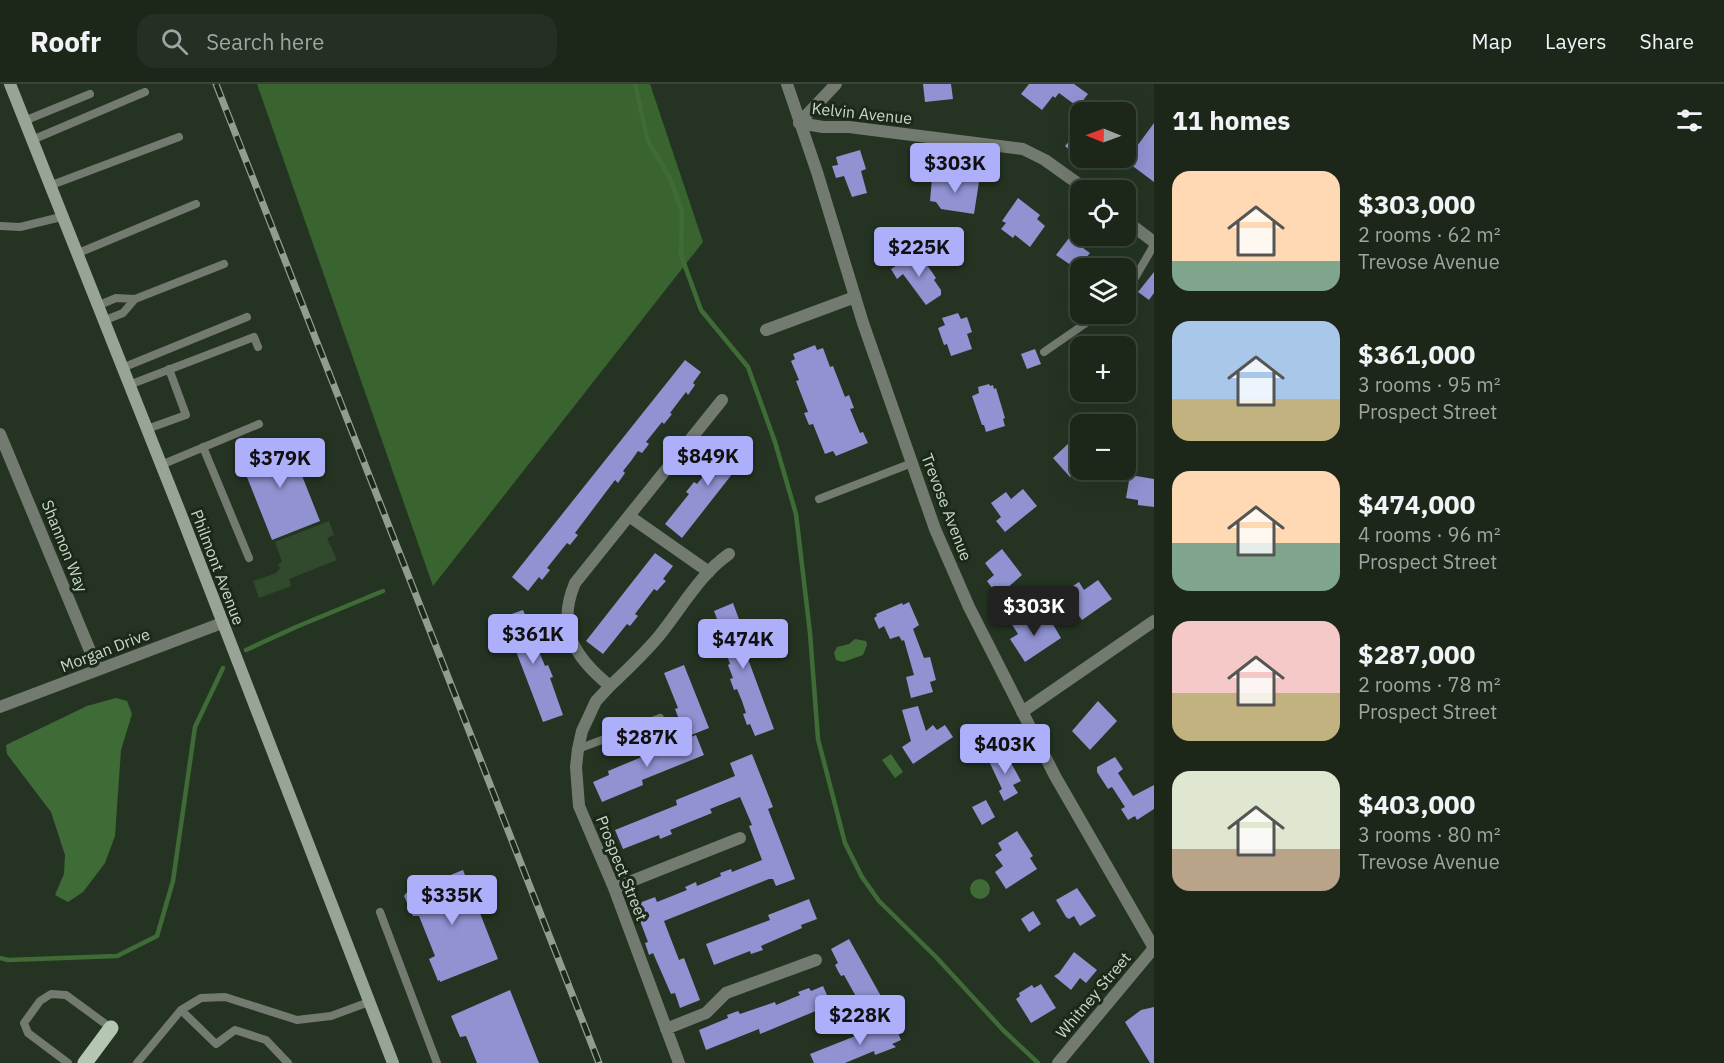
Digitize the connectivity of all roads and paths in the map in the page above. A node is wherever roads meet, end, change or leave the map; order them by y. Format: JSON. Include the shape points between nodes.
{"nodes":[{"id":1,"x":10,"y":84,"type":"edge"},
{"id":2,"x":787,"y":84,"type":"edge"},
{"id":3,"x":836,"y":84,"type":"edge"},
{"id":4,"x":145,"y":92,"type":"dead end"},
{"id":5,"x":90,"y":94,"type":"dead end"},
{"id":6,"x":24,"y":121,"type":"junction"},
{"id":7,"x":799,"y":123,"type":"junction"},
{"id":8,"x":179,"y":137,"type":"dead end"},
{"id":9,"x":32,"y":140,"type":"junction"},
{"id":10,"x":1073,"y":180,"type":"edge"},
{"id":11,"x":49,"y":186,"type":"junction"},
{"id":12,"x":196,"y":204,"type":"dead end"},
{"id":13,"x":61,"y":217,"type":"junction"},
{"id":14,"x":0,"y":226,"type":"edge"},
{"id":15,"x":1136,"y":229,"type":"edge"},
{"id":16,"x":1154,"y":244,"type":"edge"},
{"id":17,"x":76,"y":254,"type":"junction"},
{"id":18,"x":224,"y":264,"type":"dead end"},
{"id":19,"x":1136,"y":275,"type":"edge"},
{"id":20,"x":855,"y":297,"type":"junction"},
{"id":21,"x":135,"y":299,"type":"junction"},
{"id":22,"x":97,"y":306,"type":"junction"},
{"id":23,"x":247,"y":317,"type":"dead end"},
{"id":24,"x":103,"y":321,"type":"junction"},
{"id":25,"x":1085,"y":324,"type":"edge"},
{"id":26,"x":766,"y":330,"type":"dead end"},
{"id":27,"x":258,"y":347,"type":"dead end"},
{"id":28,"x":1044,"y":352,"type":"dead end"},
{"id":29,"x":122,"y":368,"type":"junction"},
{"id":30,"x":169,"y":369,"type":"junction"},
{"id":31,"x":129,"y":385,"type":"junction"},
{"id":32,"x":722,"y":400,"type":"dead end"},
{"id":33,"x":259,"y":424,"type":"dead end"},
{"id":34,"x":147,"y":429,"type":"junction"},
{"id":35,"x":0,"y":434,"type":"edge"},
{"id":36,"x":203,"y":447,"type":"junction"},
{"id":37,"x":912,"y":463,"type":"junction"},
{"id":38,"x":161,"y":465,"type":"junction"},
{"id":39,"x":819,"y":499,"type":"dead end"},
{"id":40,"x":628,"y":516,"type":"junction"},
{"id":41,"x":729,"y":554,"type":"dead end"},
{"id":42,"x":249,"y":558,"type":"dead end"},
{"id":43,"x":709,"y":572,"type":"junction"},
{"id":44,"x":1154,"y":621,"type":"edge"},
{"id":45,"x":222,"y":623,"type":"junction"},
{"id":46,"x":98,"y":670,"type":"junction"},
{"id":47,"x":610,"y":686,"type":"junction"},
{"id":48,"x":0,"y":707,"type":"edge"},
{"id":49,"x":1022,"y":712,"type":"junction"},
{"id":50,"x":660,"y":718,"type":"dead end"},
{"id":51,"x":578,"y":749,"type":"junction"},
{"id":52,"x":740,"y":838,"type":"dead end"},
{"id":53,"x":614,"y":888,"type":"junction"},
{"id":54,"x":380,"y":912,"type":"dead end"},
{"id":55,"x":1154,"y":948,"type":"edge"},
{"id":56,"x":816,"y":960,"type":"dead end"},
{"id":57,"x":369,"y":1002,"type":"junction"},
{"id":58,"x":181,"y":1010,"type":"junction"},
{"id":59,"x":111,"y":1028,"type":"joint"},
{"id":60,"x":666,"y":1029,"type":"junction"},
{"id":61,"x":68,"y":1063,"type":"edge"},
{"id":62,"x":85,"y":1063,"type":"edge"},
{"id":63,"x":137,"y":1063,"type":"edge"},
{"id":64,"x":288,"y":1063,"type":"edge"},
{"id":65,"x":393,"y":1063,"type":"edge"},
{"id":66,"x":436,"y":1063,"type":"edge"},
{"id":67,"x":679,"y":1063,"type":"edge"},
{"id":68,"x":1058,"y":1063,"type":"edge"}],
"edges":[{"from":1,"to":6,"type":"main road","name":"Philmont Avenue"},
{"from":2,"to":7,"type":"street","name":"Trevose Avenue"},
{"from":3,"to":7,"type":"street"},
{"from":4,"to":9,"type":"lane"},
{"from":5,"to":6,"type":"lane"},
{"from":6,"to":9,"type":"main road","name":"Philmont Avenue"},
{"from":7,"to":10,"type":"street","name":"Kelvin Avenue","via":[[1023,149]]},
{"from":7,"to":20,"type":"street","name":"Trevose Avenue"},
{"from":8,"to":11,"type":"lane"},
{"from":9,"to":11,"type":"main road","name":"Philmont Avenue"},
{"from":11,"to":13,"type":"main road","name":"Philmont Avenue"},
{"from":12,"to":17,"type":"lane"},
{"from":13,"to":14,"type":"lane","via":[[20,228]]},
{"from":13,"to":17,"type":"main road","name":"Philmont Avenue"},
{"from":15,"to":16,"type":"street"},
{"from":16,"to":19,"type":"lane"},
{"from":17,"to":22,"type":"main road","name":"Philmont Avenue"},
{"from":18,"to":21,"type":"lane"},
{"from":20,"to":26,"type":"street"},
{"from":20,"to":37,"type":"street","name":"Trevose Avenue"},
{"from":21,"to":22,"type":"lane","via":[[116,298]]},
{"from":21,"to":24,"type":"lane","via":[[123,313]]},
{"from":22,"to":24,"type":"main road","name":"Philmont Avenue"},
{"from":23,"to":29,"type":"lane"},
{"from":24,"to":29,"type":"main road","name":"Philmont Avenue"},
{"from":25,"to":28,"type":"lane"},
{"from":27,"to":30,"type":"lane","via":[[254,337]]},
{"from":29,"to":31,"type":"main road","name":"Philmont Avenue"},
{"from":30,"to":31,"type":"lane"},
{"from":30,"to":34,"type":"lane","via":[[186,415]]},
{"from":31,"to":34,"type":"main road","name":"Philmont Avenue"},
{"from":32,"to":40,"type":"street"},
{"from":33,"to":36,"type":"lane"},
{"from":34,"to":38,"type":"main road","name":"Philmont Avenue"},
{"from":35,"to":46,"type":"street","name":"Shannon Way"},
{"from":36,"to":38,"type":"lane"},
{"from":36,"to":42,"type":"lane"},
{"from":37,"to":39,"type":"lane"},
{"from":37,"to":49,"type":"street","name":"Trevose Avenue","via":[[965,597]]},
{"from":38,"to":45,"type":"main road","name":"Philmont Avenue"},
{"from":40,"to":43,"type":"street"},
{"from":40,"to":47,"type":"street","via":[[575,583],[567,607],[568,629],[578,651]]},
{"from":41,"to":43,"type":"street","name":"Prospect Street"},
{"from":43,"to":47,"type":"street","name":"Prospect Street","via":[[658,637]]},
{"from":44,"to":49,"type":"street"},
{"from":45,"to":46,"type":"street","name":"Morgan Drive"},
{"from":45,"to":57,"type":"main road","name":"Philmont Avenue"},
{"from":46,"to":48,"type":"street","name":"Morgan Drive"},
{"from":47,"to":51,"type":"street","name":"Prospect Street","via":[[596,701]]},
{"from":49,"to":55,"type":"street","name":"Trevose Avenue"},
{"from":50,"to":51,"type":"lane"},
{"from":51,"to":53,"type":"street","name":"Prospect Street","via":[[579,806]]},
{"from":52,"to":53,"type":"street"},
{"from":53,"to":60,"type":"street","name":"Prospect Street"},
{"from":54,"to":66,"type":"lane"},
{"from":55,"to":68,"type":"street","name":"Whitney Street"},
{"from":56,"to":60,"type":"street","via":[[726,993],[706,1013]]},
{"from":57,"to":58,"type":"lane","via":[[331,1016],[297,1020],[225,997],[201,998]]},
{"from":57,"to":65,"type":"main road","name":"Philmont Avenue"},
{"from":58,"to":63,"type":"lane"},
{"from":58,"to":64,"type":"lane","via":[[216,1044],[235,1030],[266,1040]]},
{"from":59,"to":61,"type":"lane","via":[[66,995],[51,994],[40,1001],[24,1023],[28,1033]]},
{"from":59,"to":62,"type":"main road"},
{"from":60,"to":67,"type":"street","name":"Prospect Street"}]}
